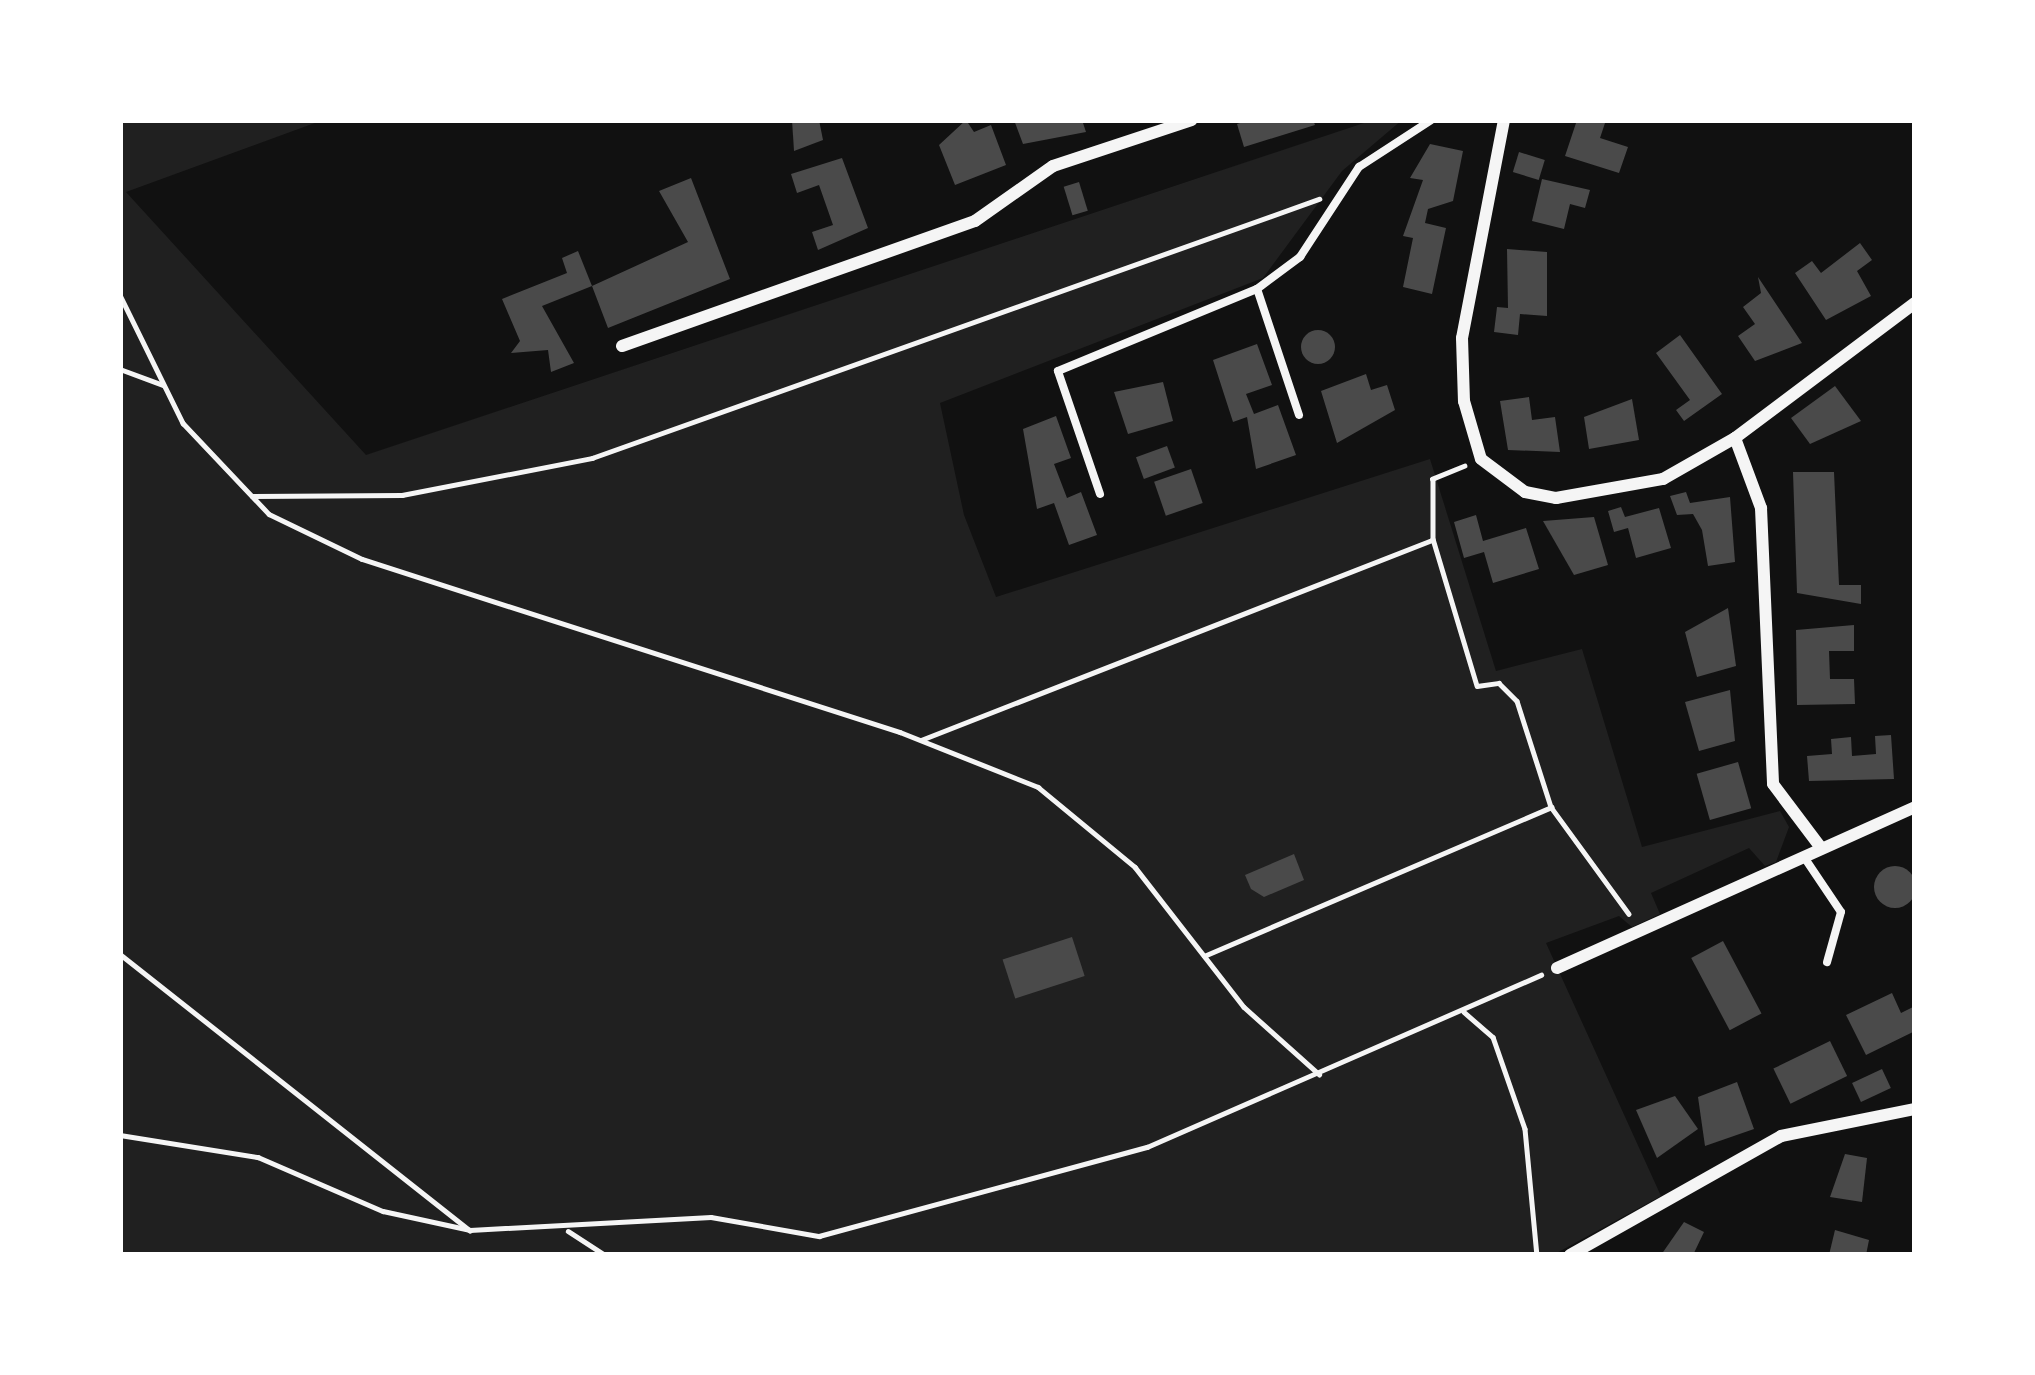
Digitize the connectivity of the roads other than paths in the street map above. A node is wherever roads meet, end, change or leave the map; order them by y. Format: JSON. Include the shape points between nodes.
{"nodes":[{"id":1,"x":1192,"y":120,"type":"edge"},
{"id":2,"x":1431,"y":120,"type":"edge"},
{"id":3,"x":1504,"y":120,"type":"edge"},
{"id":4,"x":1257,"y":290,"type":"junction"},
{"id":5,"x":1915,"y":302,"type":"edge"},
{"id":6,"x":622,"y":346,"type":"dead end"},
{"id":7,"x":1299,"y":415,"type":"dead end"},
{"id":8,"x":1735,"y":438,"type":"junction"},
{"id":9,"x":1100,"y":494,"type":"dead end"},
{"id":10,"x":1915,"y":807,"type":"edge"},
{"id":11,"x":1821,"y":848,"type":"junction"},
{"id":12,"x":1803,"y":856,"type":"junction"},
{"id":13,"x":1827,"y":962,"type":"dead end"},
{"id":14,"x":1557,"y":968,"type":"road end"},
{"id":15,"x":1915,"y":1108,"type":"edge"},
{"id":16,"x":1570,"y":1255,"type":"edge"}],
"edges":[{"from":1,"to":6,"type":"street","via":[[1053,166],[976,221]]},
{"from":2,"to":4,"type":"lane","via":[[1335,193],[1300,257]]},
{"from":3,"to":8,"type":"street","via":[[1462,338],[1463,401],[1481,459],[1525,492],[1556,498],[1664,479]]},
{"from":4,"to":7,"type":"lane"},
{"from":4,"to":9,"type":"lane","via":[[1058,371]]},
{"from":5,"to":8,"type":"street"},
{"from":8,"to":11,"type":"street","via":[[1761,508],[1773,784]]},
{"from":10,"to":11,"type":"street"},
{"from":11,"to":12,"type":"street"},
{"from":12,"to":13,"type":"lane","via":[[1841,912]]},
{"from":12,"to":14,"type":"street"},
{"from":15,"to":16,"type":"street","via":[[1780,1136]]}]}
